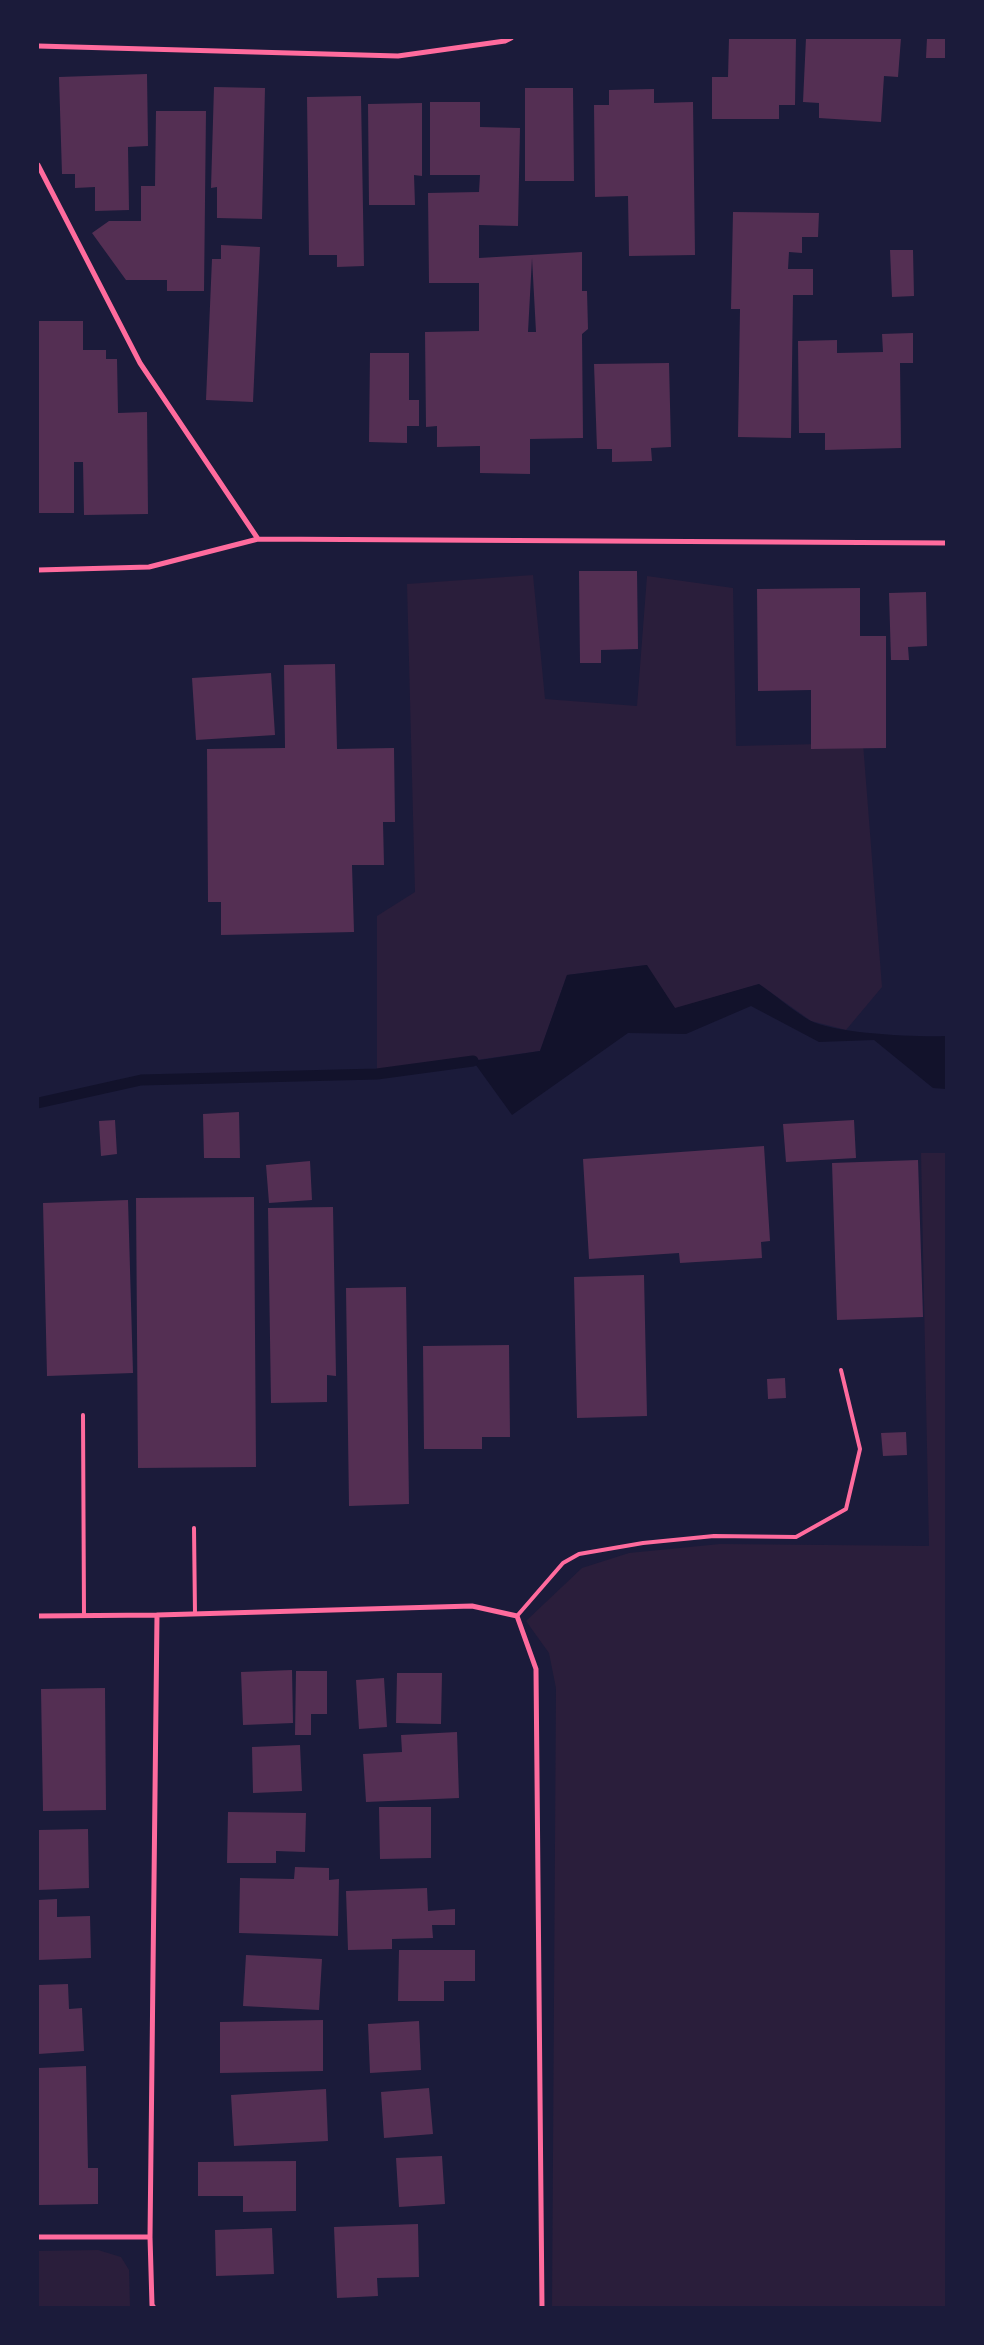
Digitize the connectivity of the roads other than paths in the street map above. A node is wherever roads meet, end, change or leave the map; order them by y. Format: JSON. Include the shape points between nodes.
{"nodes":[{"id":1,"x":511,"y":38,"type":"edge"},
{"id":2,"x":38,"y":46,"type":"edge"},
{"id":3,"x":38,"y":165,"type":"edge"},
{"id":4,"x":258,"y":540,"type":"junction"},
{"id":5,"x":946,"y":543,"type":"edge"},
{"id":6,"x":38,"y":570,"type":"edge"},
{"id":7,"x":841,"y":1370,"type":"dead end"},
{"id":8,"x":83,"y":1415,"type":"dead end"},
{"id":9,"x":194,"y":1528,"type":"dead end"},
{"id":10,"x":195,"y":1614,"type":"junction"},
{"id":11,"x":157,"y":1615,"type":"junction"},
{"id":12,"x":38,"y":1616,"type":"edge"},
{"id":13,"x":84,"y":1616,"type":"junction"},
{"id":14,"x":517,"y":1616,"type":"junction"},
{"id":15,"x":38,"y":2237,"type":"edge"},
{"id":16,"x":150,"y":2237,"type":"junction"},
{"id":17,"x":154,"y":2308,"type":"edge"},
{"id":18,"x":542,"y":2308,"type":"edge"}],
"edges":[{"from":1,"to":2,"type":"street","via":[[398,56]]},
{"from":3,"to":4,"type":"street","via":[[140,363]]},
{"from":4,"to":5,"type":"street"},
{"from":4,"to":6,"type":"street","via":[[149,567]]},
{"from":7,"to":14,"type":"lane","via":[[860,1449],[846,1508],[796,1537],[714,1536],[579,1554],[563,1563]]},
{"from":8,"to":13,"type":"lane"},
{"from":9,"to":10,"type":"lane"},
{"from":10,"to":11,"type":"street"},
{"from":10,"to":14,"type":"street","via":[[472,1606]]},
{"from":11,"to":13,"type":"street"},
{"from":11,"to":16,"type":"street"},
{"from":12,"to":13,"type":"street"},
{"from":14,"to":18,"type":"street","via":[[536,1669]]},
{"from":15,"to":16,"type":"street"},
{"from":16,"to":17,"type":"street"}]}
